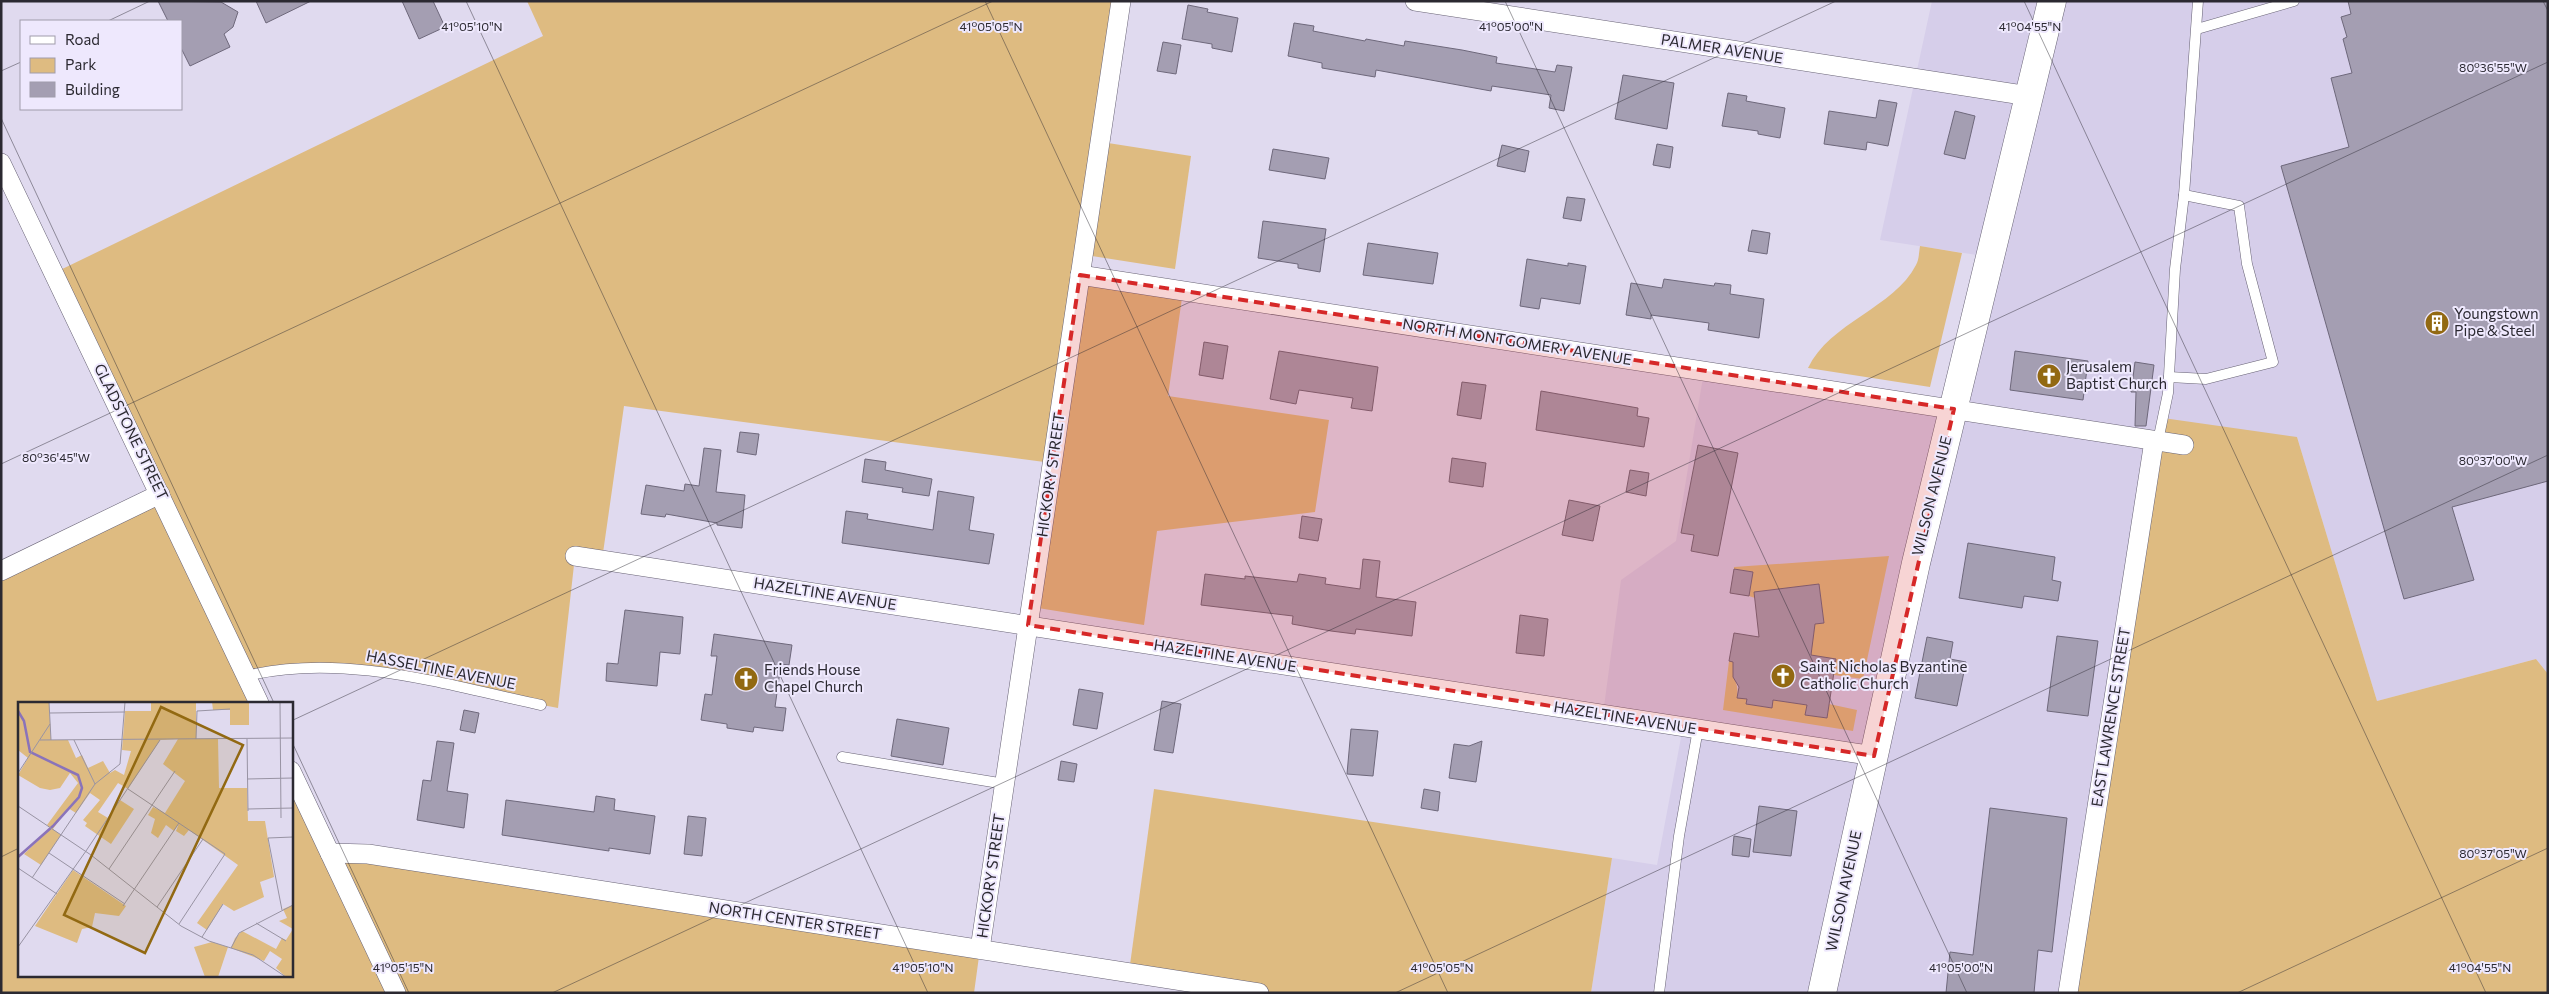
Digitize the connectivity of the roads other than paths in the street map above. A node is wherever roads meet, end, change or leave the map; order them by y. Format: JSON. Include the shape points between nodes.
{"nodes":[{"id":1,"x":1121,"y":1,"type":"edge"},
{"id":2,"x":1415,"y":1,"type":"edge"},
{"id":3,"x":2052,"y":1,"type":"edge"},
{"id":4,"x":2198,"y":1,"type":"edge"},
{"id":5,"x":2294,"y":1,"type":"edge"},
{"id":6,"x":2197,"y":29,"type":"junction"},
{"id":7,"x":2029,"y":96,"type":"junction"},
{"id":8,"x":1,"y":163,"type":"edge"},
{"id":9,"x":2184,"y":195,"type":"junction"},
{"id":10,"x":1080,"y":275,"type":"junction"},
{"id":11,"x":2169,"y":377,"type":"junction"},
{"id":12,"x":1954,"y":409,"type":"junction"},
{"id":13,"x":2156,"y":441,"type":"junction"},
{"id":14,"x":2184,"y":445,"type":"dead end"},
{"id":15,"x":160,"y":494,"type":"junction"},
{"id":16,"x":575,"y":556,"type":"dead end"},
{"id":17,"x":1,"y":571,"type":"edge"},
{"id":18,"x":1028,"y":625,"type":"junction"},
{"id":19,"x":246,"y":676,"type":"junction"},
{"id":20,"x":259,"y":702,"type":"edge"},
{"id":21,"x":541,"y":705,"type":"dead end"},
{"id":22,"x":1698,"y":729,"type":"junction"},
{"id":23,"x":1874,"y":756,"type":"junction"},
{"id":24,"x":842,"y":757,"type":"dead end"},
{"id":25,"x":292,"y":773,"type":"edge"},
{"id":26,"x":1005,"y":784,"type":"junction"},
{"id":27,"x":330,"y":853,"type":"junction"},
{"id":28,"x":980,"y":949,"type":"junction"},
{"id":29,"x":396,"y":993,"type":"edge"},
{"id":30,"x":1259,"y":993,"type":"edge"},
{"id":31,"x":1659,"y":993,"type":"edge"},
{"id":32,"x":1822,"y":993,"type":"edge"},
{"id":33,"x":2068,"y":993,"type":"edge"}],
"edges":[{"from":1,"to":10,"type":"street","name":"HICKORY STREET"},
{"from":2,"to":7,"type":"street","name":"PALMER AVENUE"},
{"from":3,"to":7,"type":"main road","name":"WILSON AVENUE"},
{"from":4,"to":6,"type":"lane"},
{"from":5,"to":6,"type":"lane"},
{"from":6,"to":9,"type":"lane"},
{"from":7,"to":12,"type":"main road","name":"WILSON AVENUE"},
{"from":8,"to":15,"type":"street","name":"GLADSTONE STREET"},
{"from":9,"to":11,"type":"lane","via":[[2175,269]]},
{"from":9,"to":11,"type":"lane","via":[[2239,206],[2247,264],[2273,362],[2206,379]]},
{"from":10,"to":12,"type":"street","name":"NORTH MONTGOMERY AVENUE"},
{"from":10,"to":18,"type":"street","name":"HICKORY STREET"},
{"from":11,"to":13,"type":"lane"},
{"from":12,"to":13,"type":"street","name":"NORTH MONTGOMERY AVENUE"},
{"from":12,"to":23,"type":"main road","name":"WILSON AVENUE"},
{"from":13,"to":14,"type":"street","name":"NORTH MONTGOMERY AVENUE"},
{"from":13,"to":33,"type":"street","name":"EAST LAWRENCE STREET"},
{"from":15,"to":17,"type":"street"},
{"from":15,"to":19,"type":"street","name":"GLADSTONE STREET"},
{"from":16,"to":18,"type":"street","name":"HAZELTINE AVENUE"},
{"from":18,"to":22,"type":"street","name":"HAZELTINE AVENUE"},
{"from":18,"to":26,"type":"street","name":"HICKORY STREET"},
{"from":19,"to":20,"type":"street","name":"GLADSTONE STREET"},
{"from":19,"to":21,"type":"lane","name":"HASSELTINE AVENUE","via":[[290,669],[362,670],[399,674]]},
{"from":22,"to":23,"type":"street","name":"HAZELTINE AVENUE"},
{"from":22,"to":31,"type":"lane","via":[[1679,836]]},
{"from":23,"to":32,"type":"main road","name":"WILSON AVENUE"},
{"from":24,"to":26,"type":"lane"},
{"from":25,"to":27,"type":"street"},
{"from":26,"to":28,"type":"street","name":"HICKORY STREET"},
{"from":27,"to":28,"type":"street","name":"NORTH CENTER STREET","via":[[368,854]]},
{"from":27,"to":29,"type":"street"},
{"from":28,"to":30,"type":"street","name":"NORTH CENTER STREET"}]}
